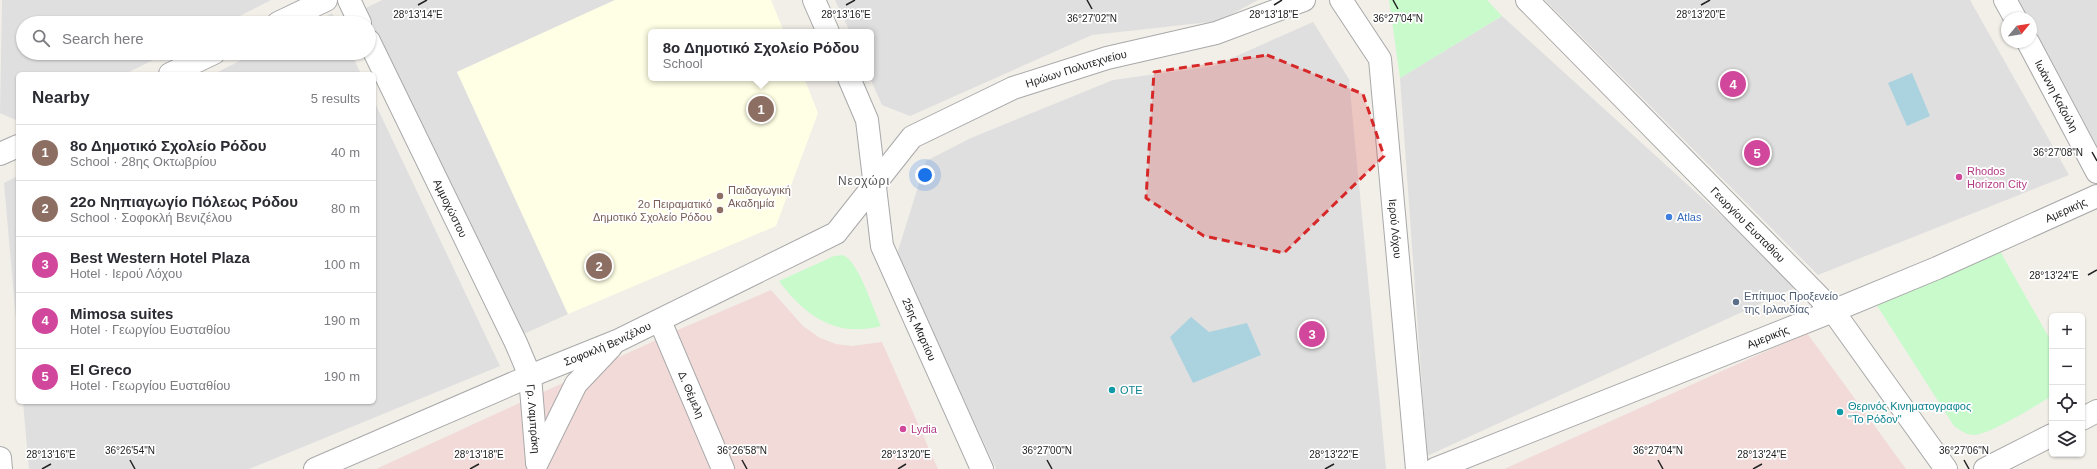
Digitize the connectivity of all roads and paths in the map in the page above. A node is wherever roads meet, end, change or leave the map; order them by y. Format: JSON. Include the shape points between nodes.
{"nodes":[{"id":1,"x":326,"y":0,"type":"edge"},
{"id":2,"x":349,"y":0,"type":"edge"},
{"id":3,"x":814,"y":0,"type":"edge"},
{"id":4,"x":1304,"y":0,"type":"edge"},
{"id":5,"x":1341,"y":0,"type":"edge"},
{"id":6,"x":1527,"y":0,"type":"edge"},
{"id":7,"x":2006,"y":0,"type":"edge"},
{"id":8,"x":2012,"y":12,"type":"edge"},
{"id":9,"x":293,"y":16,"type":"edge"},
{"id":10,"x":357,"y":16,"type":"edge"},
{"id":11,"x":827,"y":29,"type":"edge"},
{"id":12,"x":2031,"y":48,"type":"edge"},
{"id":13,"x":376,"y":55,"type":"edge"},
{"id":14,"x":199,"y":60,"type":"edge"},
{"id":15,"x":174,"y":72,"type":"edge"},
{"id":16,"x":850,"y":81,"type":"edge"},
{"id":17,"x":16,"y":147,"type":"edge"},
{"id":18,"x":0,"y":154,"type":"edge"},
{"id":19,"x":2097,"y":172,"type":"edge"},
{"id":20,"x":876,"y":184,"type":"junction"},
{"id":21,"x":2097,"y":196,"type":"edge"},
{"id":22,"x":1833,"y":311,"type":"junction"},
{"id":23,"x":660,"y":321,"type":"junction"},
{"id":24,"x":617,"y":341,"type":"junction"},
{"id":25,"x":530,"y":376,"type":"junction"},
{"id":26,"x":2097,"y":411,"type":"edge"},
{"id":27,"x":2085,"y":417,"type":"edge"},
{"id":28,"x":2049,"y":436,"type":"edge"},
{"id":29,"x":0,"y":458,"type":"edge"},
{"id":30,"x":537,"y":466,"type":"edge"},
{"id":31,"x":1,"y":469,"type":"edge"},
{"id":32,"x":315,"y":469,"type":"edge"},
{"id":33,"x":723,"y":469,"type":"edge"},
{"id":34,"x":982,"y":469,"type":"edge"},
{"id":35,"x":1417,"y":469,"type":"edge"},
{"id":36,"x":1435,"y":469,"type":"edge"},
{"id":37,"x":1946,"y":469,"type":"edge"},
{"id":38,"x":1985,"y":469,"type":"edge"}],
"edges":[{"from":1,"to":9,"type":"street"},
{"from":2,"to":10,"type":"street"},
{"from":3,"to":11,"type":"street"},
{"from":4,"to":20,"type":"street","name":"Ηρώων Πολυτεχνείου","via":[[1216,33],[1107,58],[1013,88],[912,137]]},
{"from":5,"to":35,"type":"street","name":"Ιερού Λόχου","via":[[1380,60]]},
{"from":6,"to":22,"type":"street","name":"Γεωργίου Ευσταθίου"},
{"from":7,"to":8,"type":"street"},
{"from":12,"to":19,"type":"street","name":"Ιωάννη Καζούλη"},
{"from":13,"to":25,"type":"street","name":"Αμμοχώστου"},
{"from":14,"to":15,"type":"street"},
{"from":16,"to":20,"type":"street","name":"25ης Μαρτίου","via":[[867,120]]},
{"from":17,"to":18,"type":"street"},
{"from":20,"to":23,"type":"street","name":"Σοφοκλή Βενιζέλου","via":[[836,233]]},
{"from":20,"to":34,"type":"street","name":"25ης Μαρτίου","via":[[882,246]]},
{"from":21,"to":22,"type":"street","name":"Αμερικής","via":[[1937,268]]},
{"from":22,"to":36,"type":"street","name":"Αμερικής"},
{"from":22,"to":37,"type":"street","name":"Γεωργίου Ευσταθίου"},
{"from":23,"to":24,"type":"street","name":"Σοφοκλή Βενιζέλου"},
{"from":23,"to":33,"type":"street","name":"Δ. Θέμελη"},
{"from":24,"to":25,"type":"street","name":"Σοφοκλή Βενιζέλου"},
{"from":24,"to":30,"type":"street","via":[[576,384]]},
{"from":25,"to":30,"type":"street","name":"Γρ. Λαμπράκη"},
{"from":25,"to":32,"type":"street","name":"Σοφοκλή Βενιζέλου"},
{"from":26,"to":27,"type":"street"},
{"from":28,"to":38,"type":"street"},
{"from":29,"to":31,"type":"street"}]}
